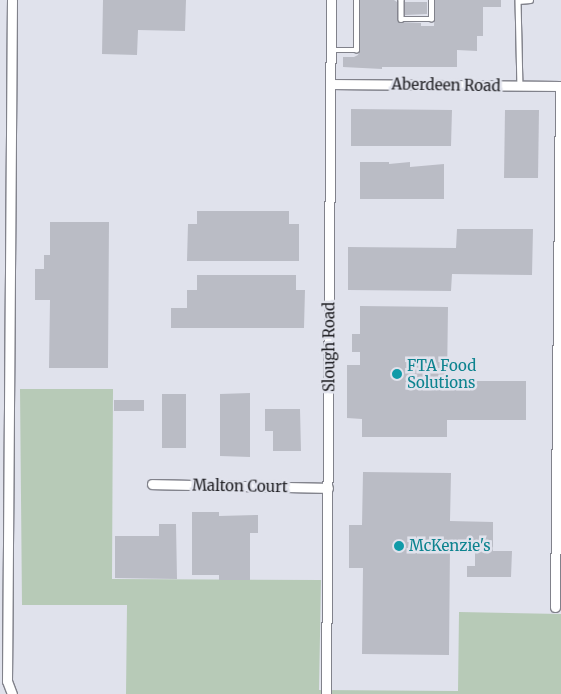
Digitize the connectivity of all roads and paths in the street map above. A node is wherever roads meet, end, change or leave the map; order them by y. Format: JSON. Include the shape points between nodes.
{"nodes":[{"id":1,"x":12,"y":0,"type":"edge"},
{"id":2,"x":331,"y":0,"type":"edge"},
{"id":3,"x":356,"y":0,"type":"edge"},
{"id":4,"x":401,"y":0,"type":"edge"},
{"id":5,"x":431,"y":0,"type":"edge"},
{"id":6,"x":518,"y":0,"type":"edge"},
{"id":7,"x":530,"y":0,"type":"edge"},
{"id":8,"x":331,"y":50,"type":"junction"},
{"id":9,"x":330,"y":84,"type":"junction"},
{"id":10,"x":520,"y":86,"type":"junction"},
{"id":11,"x":561,"y":86,"type":"edge"},
{"id":12,"x":152,"y":484,"type":"dead end"},
{"id":13,"x":328,"y":488,"type":"junction"},
{"id":14,"x":555,"y":607,"type":"dead end"},
{"id":15,"x":12,"y":694,"type":"edge"},
{"id":16,"x":326,"y":694,"type":"edge"}],
"edges":[{"from":1,"to":15,"type":"street","via":[[7,681]]},
{"from":2,"to":8,"type":"street","name":"Slough Road"},
{"from":3,"to":8,"type":"lane","via":[[356,50]]},
{"from":4,"to":5,"type":"lane","via":[[401,19],[431,19]]},
{"from":6,"to":7,"type":"lane"},
{"from":6,"to":10,"type":"lane"},
{"from":8,"to":9,"type":"street","name":"Slough Road"},
{"from":9,"to":10,"type":"street","name":"Aberdeen Road"},
{"from":9,"to":13,"type":"street","name":"Slough Road"},
{"from":10,"to":11,"type":"street","name":"Aberdeen Road"},
{"from":11,"to":14,"type":"street"},
{"from":12,"to":13,"type":"street","name":"Malton Court"},
{"from":13,"to":16,"type":"street","name":"Slough Road"}]}
